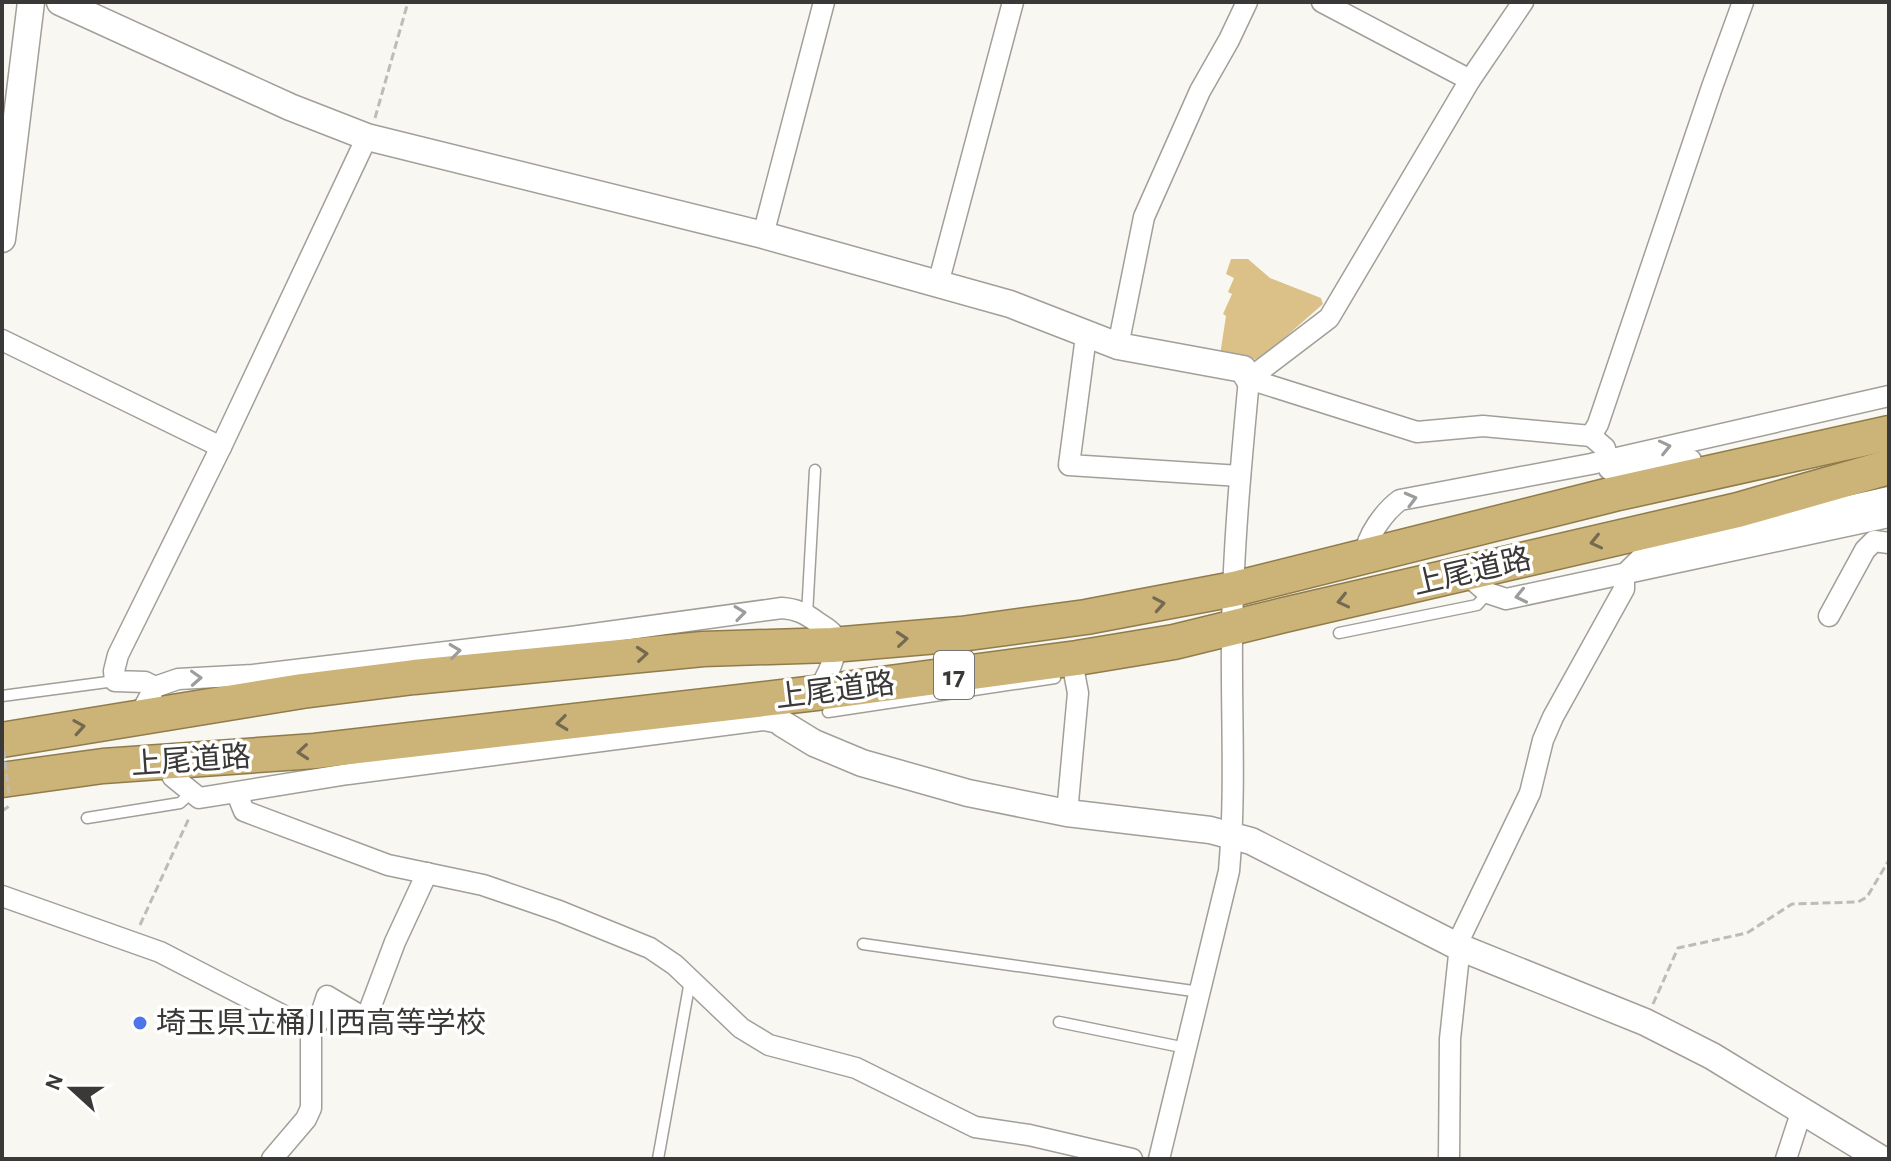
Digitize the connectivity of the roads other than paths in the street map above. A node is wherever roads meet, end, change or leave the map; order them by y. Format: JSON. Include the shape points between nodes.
{"nodes":[{"id":1,"x":31,"y":2,"type":"edge"},
{"id":2,"x":60,"y":2,"type":"edge"},
{"id":3,"x":824,"y":2,"type":"edge"},
{"id":4,"x":1013,"y":2,"type":"edge"},
{"id":5,"x":1247,"y":2,"type":"edge"},
{"id":6,"x":1322,"y":2,"type":"edge"},
{"id":7,"x":1523,"y":2,"type":"edge"},
{"id":8,"x":1743,"y":2,"type":"edge"},
{"id":9,"x":1470,"y":80,"type":"junction"},
{"id":10,"x":367,"y":137,"type":"junction"},
{"id":11,"x":763,"y":235,"type":"junction"},
{"id":12,"x":2,"y":239,"type":"edge"},
{"id":13,"x":938,"y":284,"type":"junction"},
{"id":14,"x":1086,"y":336,"type":"junction"},
{"id":15,"x":2,"y":340,"type":"edge"},
{"id":16,"x":1118,"y":346,"type":"junction"},
{"id":17,"x":1249,"y":379,"type":"junction"},
{"id":18,"x":1889,"y":396,"type":"edge"},
{"id":19,"x":1889,"y":433,"type":"edge"},
{"id":20,"x":1591,"y":436,"type":"junction"},
{"id":21,"x":221,"y":447,"type":"junction"},
{"id":22,"x":1765,"y":452,"type":"dead end"},
{"id":23,"x":1607,"y":460,"type":"junction"},
{"id":24,"x":1889,"y":467,"type":"edge"},
{"id":25,"x":815,"y":470,"type":"dead end"},
{"id":26,"x":1240,"y":476,"type":"junction"},
{"id":27,"x":1889,"y":497,"type":"edge"},
{"id":28,"x":1889,"y":517,"type":"edge"},
{"id":29,"x":1889,"y":543,"type":"edge"},
{"id":30,"x":1366,"y":556,"type":"junction"},
{"id":31,"x":1624,"y":575,"type":"junction"},
{"id":32,"x":1476,"y":583,"type":"junction"},
{"id":33,"x":1234,"y":589,"type":"junction"},
{"id":34,"x":807,"y":615,"type":"junction"},
{"id":35,"x":1829,"y":616,"type":"dead end"},
{"id":36,"x":1232,"y":629,"type":"junction"},
{"id":37,"x":1339,"y":633,"type":"dead end"},
{"id":38,"x":835,"y":644,"type":"junction"},
{"id":39,"x":1076,"y":665,"type":"junction"},
{"id":40,"x":115,"y":681,"type":"junction"},
{"id":41,"x":155,"y":687,"type":"junction"},
{"id":42,"x":2,"y":696,"type":"edge"},
{"id":43,"x":822,"y":702,"type":"junction"},
{"id":44,"x":138,"y":718,"type":"junction"},
{"id":45,"x":783,"y":724,"type":"joint"},
{"id":46,"x":2,"y":739,"type":"edge"},
{"id":47,"x":165,"y":763,"type":"junction"},
{"id":48,"x":8,"y":792,"type":"edge"},
{"id":49,"x":237,"y":794,"type":"junction"},
{"id":50,"x":195,"y":795,"type":"junction"},
{"id":51,"x":1067,"y":813,"type":"junction"},
{"id":52,"x":87,"y":818,"type":"dead end"},
{"id":53,"x":1233,"y":834,"type":"junction"},
{"id":54,"x":427,"y":873,"type":"junction"},
{"id":55,"x":2,"y":896,"type":"edge"},
{"id":56,"x":863,"y":944,"type":"dead end"},
{"id":57,"x":1459,"y":947,"type":"junction"},
{"id":58,"x":690,"y":979,"type":"junction"},
{"id":59,"x":1200,"y":992,"type":"junction"},
{"id":60,"x":1059,"y":1022,"type":"dead end"},
{"id":61,"x":311,"y":1030,"type":"junction"},
{"id":62,"x":1186,"y":1048,"type":"junction"},
{"id":63,"x":1802,"y":1110,"type":"junction"},
{"id":64,"x":272,"y":1159,"type":"edge"},
{"id":65,"x":658,"y":1159,"type":"edge"},
{"id":66,"x":1132,"y":1159,"type":"edge"},
{"id":67,"x":1159,"y":1159,"type":"edge"},
{"id":68,"x":1449,"y":1159,"type":"edge"},
{"id":69,"x":1786,"y":1159,"type":"edge"},
{"id":70,"x":1881,"y":1159,"type":"edge"}],
"edges":[{"from":1,"to":12,"type":"street"},
{"from":2,"to":10,"type":"street"},
{"from":3,"to":11,"type":"street"},
{"from":4,"to":13,"type":"street"},
{"from":5,"to":16,"type":"street","via":[[1144,217]]},
{"from":6,"to":9,"type":"street"},
{"from":7,"to":9,"type":"street"},
{"from":8,"to":20,"type":"street"},
{"from":9,"to":17,"type":"street","via":[[1329,318]]},
{"from":10,"to":11,"type":"street"},
{"from":10,"to":21,"type":"street"},
{"from":11,"to":13,"type":"street"},
{"from":13,"to":14,"type":"street","via":[[1010,304]]},
{"from":14,"to":16,"type":"street"},
{"from":14,"to":26,"type":"street","via":[[1069,465]]},
{"from":15,"to":21,"type":"street"},
{"from":16,"to":17,"type":"street","via":[[1243,369]]},
{"from":17,"to":20,"type":"street","via":[[1417,432],[1483,426]]},
{"from":17,"to":26,"type":"street"},
{"from":23,"to":18,"type":"street","one_way":true},
{"from":19,"to":30,"type":"highway","name":"上尾道路","number":"17"},
{"from":20,"to":23,"type":"street","via":[[1605,448]]},
{"from":21,"to":40,"type":"street","via":[[118,655]]},
{"from":22,"to":23,"type":"street","via":[[1763,445],[1618,475]]},
{"from":30,"to":23,"type":"street","one_way":true,"via":[[1368,542],[1400,500]]},
{"from":24,"to":32,"type":"highway","name":"上尾道路","number":"17","one_way":true},
{"from":25,"to":34,"type":"lane"},
{"from":26,"to":33,"type":"street"},
{"from":27,"to":31,"type":"street","via":[[1779,515],[1660,548],[1645,554]]},
{"from":28,"to":31,"type":"street"},
{"from":29,"to":35,"type":"street","via":[[1874,541],[1865,550]]},
{"from":30,"to":33,"type":"highway","name":"上尾道路","number":"17"},
{"from":31,"to":32,"type":"street","one_way":true,"via":[[1506,599]]},
{"from":31,"to":57,"type":"street","via":[[1624,589],[1553,717],[1530,793]]},
{"from":32,"to":36,"type":"highway","name":"上尾道路","number":"17","one_way":true},
{"from":32,"to":37,"type":"lane","via":[[1477,605]]},
{"from":33,"to":36,"type":"street"},
{"from":38,"to":33,"type":"highway","name":"上尾道路","number":"17","one_way":true,"via":[[1070,619]]},
{"from":34,"to":38,"type":"street","via":[[832,632]]},
{"from":41,"to":34,"type":"street","one_way":true,"via":[[178,679],[269,673],[782,608]]},
{"from":36,"to":39,"type":"highway","name":"上尾道路","number":"17"},
{"from":36,"to":53,"type":"street"},
{"from":38,"to":43,"type":"street"},
{"from":44,"to":38,"type":"highway","name":"上尾道路","number":"17","one_way":true,"via":[[302,691],[532,665],[703,649]]},
{"from":39,"to":43,"type":"highway","name":"上尾道路","number":"17"},
{"from":39,"to":51,"type":"street"},
{"from":40,"to":41,"type":"street"},
{"from":40,"to":42,"type":"lane"},
{"from":41,"to":44,"type":"street"},
{"from":43,"to":47,"type":"highway","name":"上尾道路","number":"17","one_way":true},
{"from":46,"to":44,"type":"highway","name":"上尾道路","number":"17","one_way":true},
{"from":45,"to":49,"type":"street","via":[[764,720],[348,774]]},
{"from":45,"to":51,"type":"street","via":[[862,763],[968,793]]},
{"from":47,"to":48,"type":"highway","name":"上尾道路","number":"17","via":[[103,766]]},
{"from":47,"to":50,"type":"street"},
{"from":49,"to":50,"type":"street"},
{"from":49,"to":54,"type":"street","via":[[244,811],[388,865]]},
{"from":50,"to":52,"type":"lane","via":[[180,803]]},
{"from":51,"to":53,"type":"street"},
{"from":53,"to":57,"type":"street"},
{"from":53,"to":59,"type":"street"},
{"from":54,"to":58,"type":"street","via":[[483,885],[611,932],[650,948]]},
{"from":54,"to":61,"type":"street","via":[[366,1019],[327,996]]},
{"from":55,"to":61,"type":"street","via":[[160,952]]},
{"from":56,"to":59,"type":"lane"},
{"from":57,"to":63,"type":"street","via":[[1645,1022]]},
{"from":57,"to":68,"type":"street","via":[[1450,1039]]},
{"from":58,"to":65,"type":"lane"},
{"from":58,"to":66,"type":"street","via":[[741,1028],[769,1045],[856,1068],[975,1127]]},
{"from":59,"to":62,"type":"street"},
{"from":60,"to":62,"type":"lane"},
{"from":61,"to":64,"type":"street","via":[[311,1108]]},
{"from":62,"to":67,"type":"street"},
{"from":63,"to":69,"type":"street"},
{"from":63,"to":70,"type":"street"}]}
